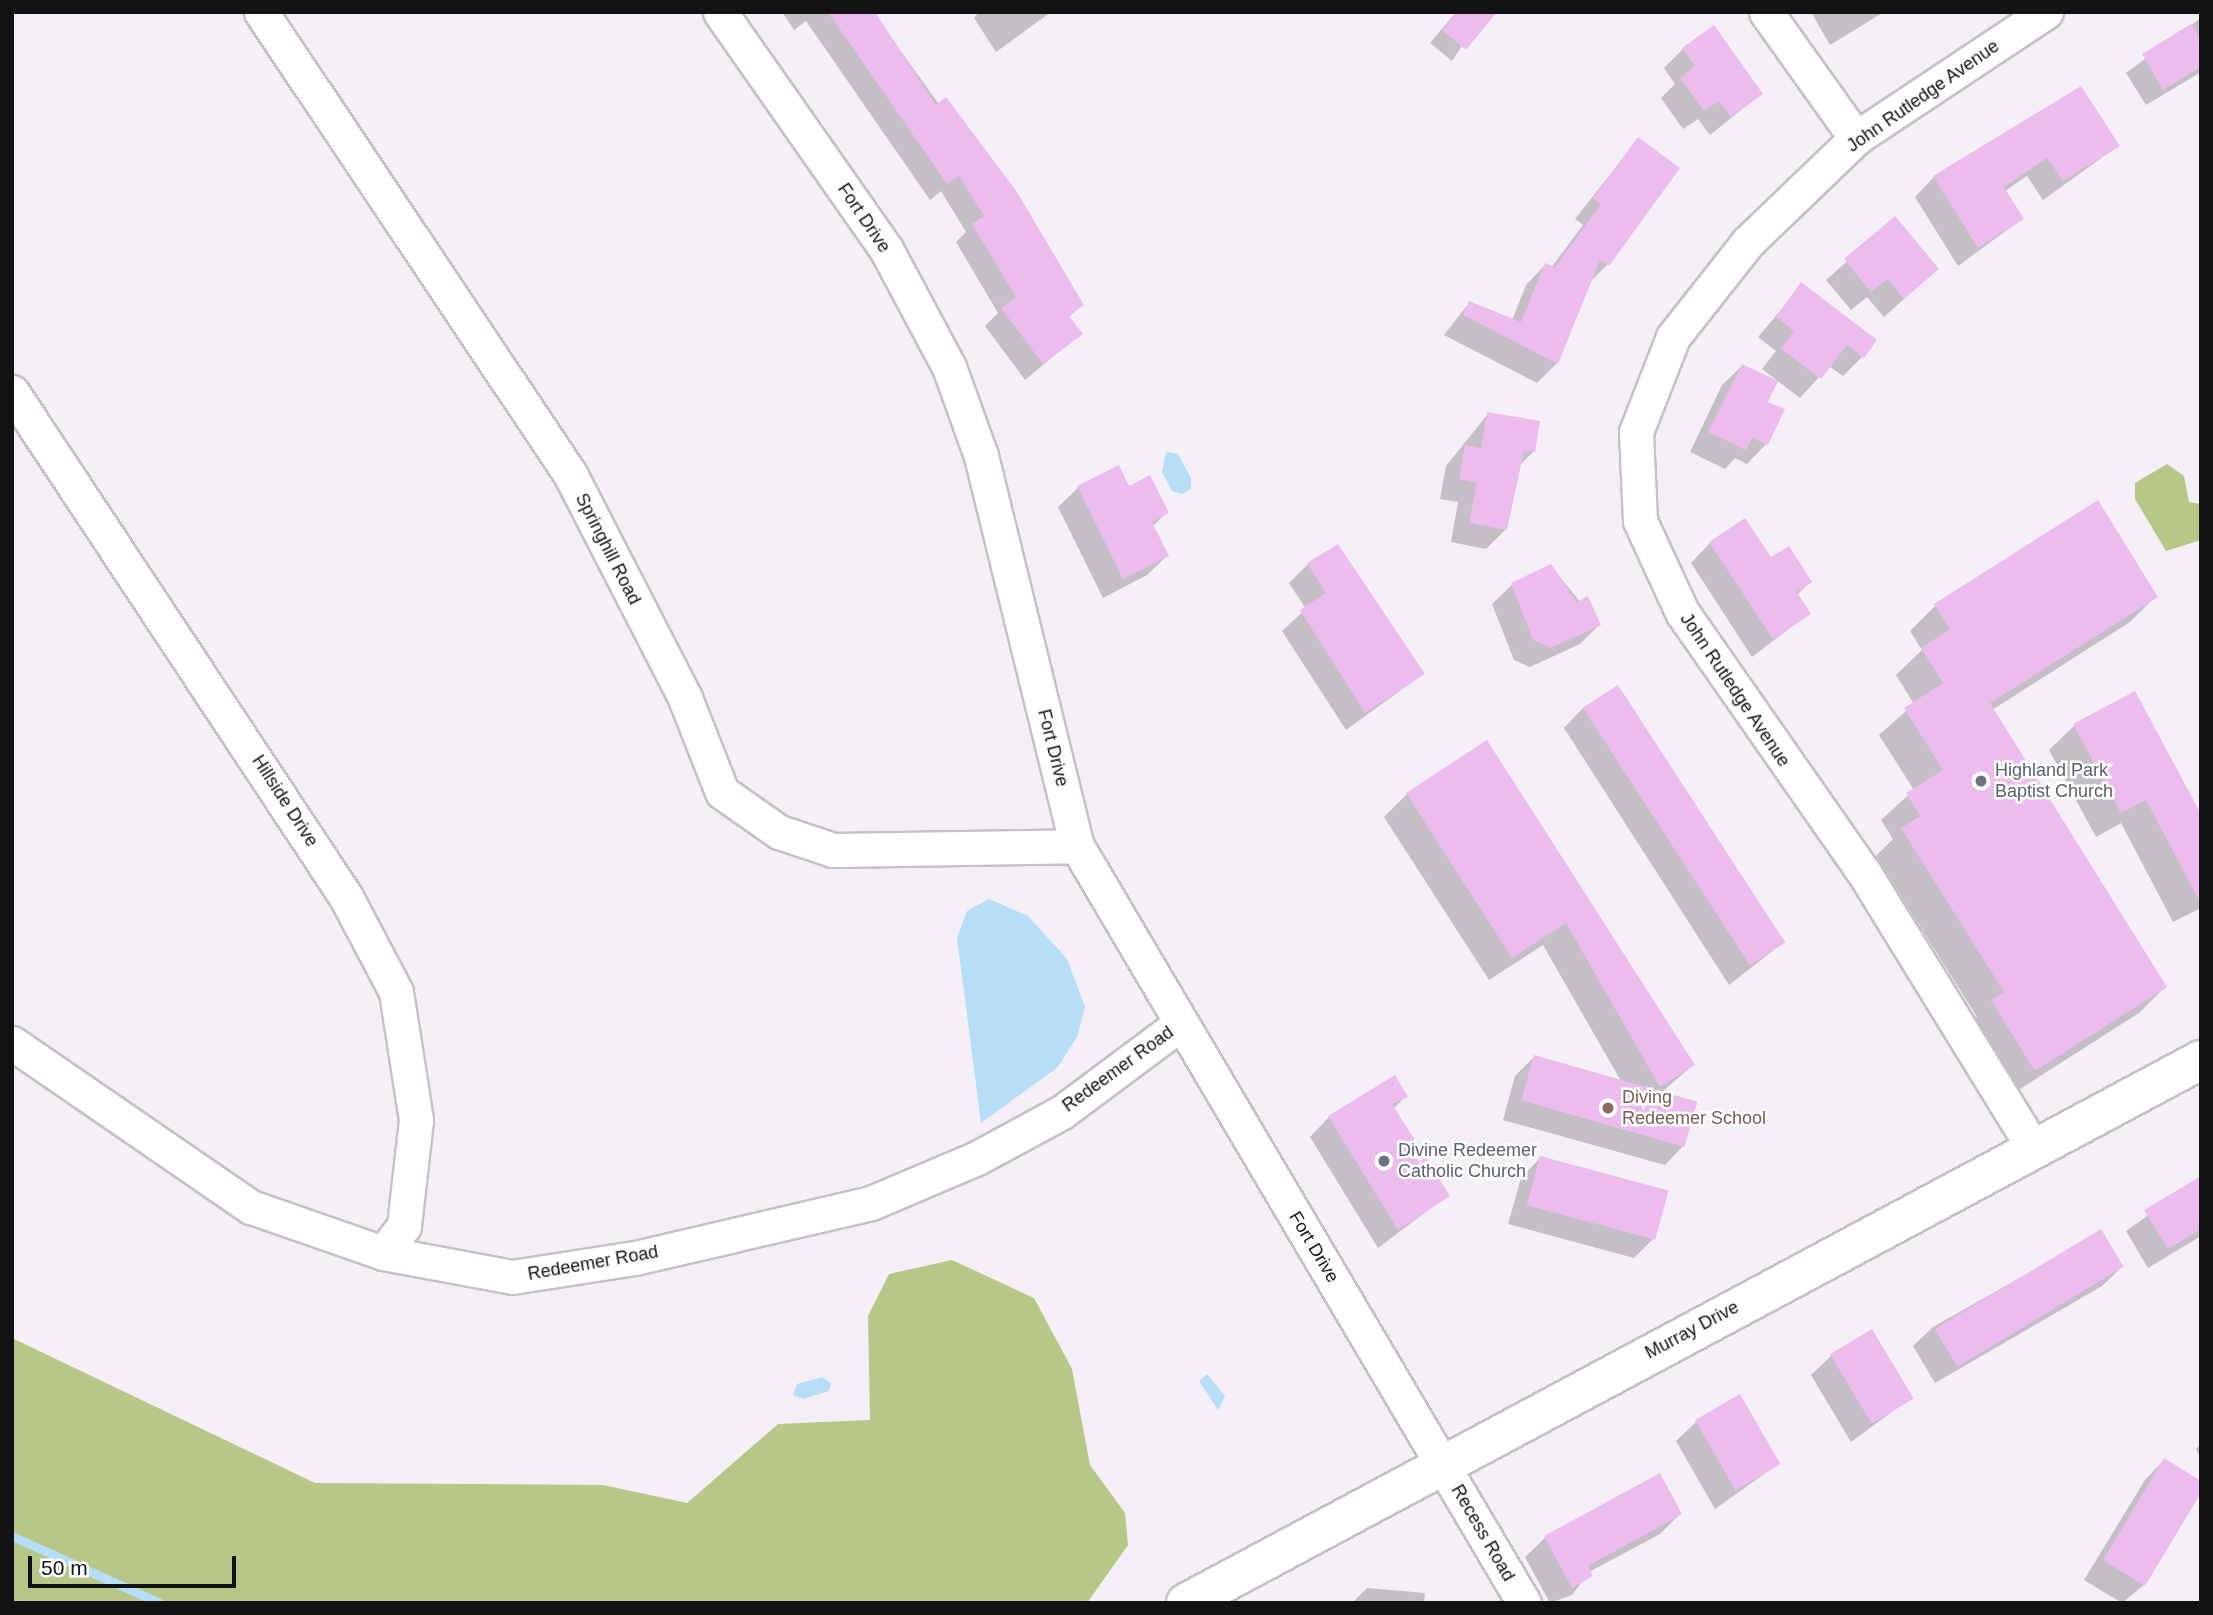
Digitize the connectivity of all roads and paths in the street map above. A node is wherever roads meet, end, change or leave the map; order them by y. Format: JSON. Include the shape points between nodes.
{"nodes":[{"id":1,"x":261,"y":12,"type":"edge"},
{"id":2,"x":720,"y":12,"type":"edge"},
{"id":3,"x":1766,"y":12,"type":"edge"},
{"id":4,"x":2046,"y":12,"type":"edge"},
{"id":5,"x":1856,"y":138,"type":"junction"},
{"id":6,"x":12,"y":392,"type":"edge"},
{"id":7,"x":1077,"y":846,"type":"junction"},
{"id":8,"x":1180,"y":1024,"type":"junction"},
{"id":9,"x":12,"y":1043,"type":"edge"},
{"id":10,"x":2201,"y":1060,"type":"edge"},
{"id":11,"x":2034,"y":1149,"type":"junction"},
{"id":12,"x":383,"y":1253,"type":"junction"},
{"id":13,"x":1443,"y":1463,"type":"junction"},
{"id":14,"x":1186,"y":1603,"type":"edge"},
{"id":15,"x":1524,"y":1603,"type":"edge"}],
"edges":[{"from":1,"to":7,"type":"street","name":"Springhill Road","via":[[570,474],[685,698],[722,792],[779,832],[833,850]]},
{"from":2,"to":7,"type":"street","name":"Fort Drive","via":[[887,249],[949,367],[981,456]]},
{"from":3,"to":5,"type":"street"},
{"from":4,"to":5,"type":"street","name":"John Rutledge Avenue"},
{"from":5,"to":11,"type":"street","name":"John Rutledge Avenue","via":[[1748,242],[1674,337],[1636,432],[1640,521],[1683,614],[1864,873]]},
{"from":6,"to":12,"type":"street","name":"Hillside Drive","via":[[346,897],[396,992],[416,1120],[404,1226]]},
{"from":7,"to":8,"type":"street","name":"Fort Drive"},
{"from":8,"to":12,"type":"street","name":"Redeemer Road","via":[[1062,1112],[977,1158],[871,1203],[635,1258],[513,1277]]},
{"from":8,"to":13,"type":"street","name":"Fort Drive"},
{"from":9,"to":12,"type":"street","name":"Redeemer Road","via":[[251,1207]]},
{"from":10,"to":11,"type":"street","name":"Murray Drive"},
{"from":11,"to":13,"type":"street","name":"Murray Drive"},
{"from":13,"to":14,"type":"street","name":"Murray Drive"},
{"from":13,"to":15,"type":"street","name":"Recess Road"}]}
